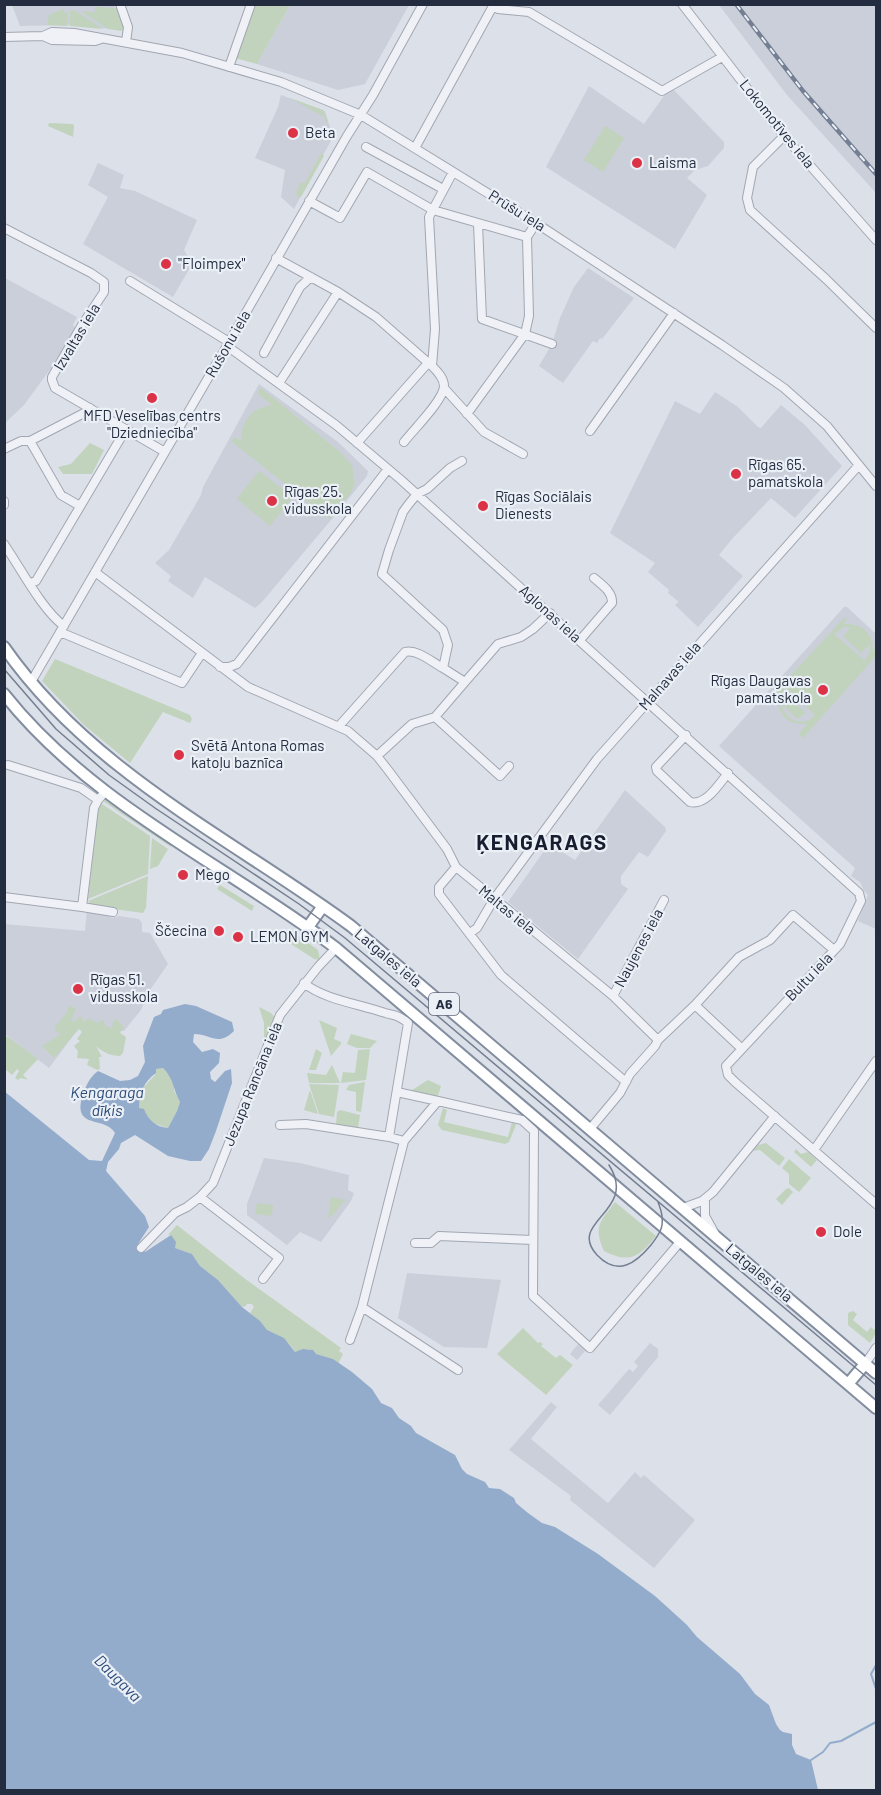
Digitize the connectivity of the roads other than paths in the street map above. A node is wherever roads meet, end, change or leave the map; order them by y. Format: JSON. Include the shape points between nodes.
{"nodes":[{"id":1,"x":120,"y":4,"type":"edge"},
{"id":2,"x":251,"y":4,"type":"edge"},
{"id":3,"x":423,"y":4,"type":"edge"},
{"id":4,"x":682,"y":4,"type":"edge"},
{"id":5,"x":494,"y":5,"type":"edge"},
{"id":6,"x":4,"y":37,"type":"edge"},
{"id":7,"x":126,"y":42,"type":"junction"},
{"id":8,"x":722,"y":57,"type":"junction"},
{"id":9,"x":229,"y":67,"type":"junction"},
{"id":10,"x":360,"y":115,"type":"junction"},
{"id":11,"x":784,"y":136,"type":"junction"},
{"id":12,"x":366,"y":147,"type":"dead end"},
{"id":13,"x":415,"y":148,"type":"junction"},
{"id":14,"x":453,"y":172,"type":"junction"},
{"id":15,"x":444,"y":189,"type":"junction"},
{"id":16,"x":309,"y":201,"type":"junction"},
{"id":17,"x":433,"y":210,"type":"junction"},
{"id":18,"x":536,"y":223,"type":"junction"},
{"id":19,"x":478,"y":224,"type":"junction"},
{"id":20,"x":4,"y":228,"type":"edge"},
{"id":21,"x":527,"y":237,"type":"junction"},
{"id":22,"x":876,"y":240,"type":"edge"},
{"id":23,"x":276,"y":258,"type":"junction"},
{"id":24,"x":310,"y":277,"type":"junction"},
{"id":25,"x":130,"y":281,"type":"dead end"},
{"id":26,"x":338,"y":292,"type":"junction"},
{"id":27,"x":674,"y":313,"type":"junction"},
{"id":28,"x":876,"y":327,"type":"edge"},
{"id":29,"x":525,"y":334,"type":"junction"},
{"id":30,"x":228,"y":344,"type":"junction"},
{"id":31,"x":552,"y":344,"type":"dead end"},
{"id":32,"x":264,"y":353,"type":"dead end"},
{"id":33,"x":430,"y":364,"type":"junction"},
{"id":34,"x":279,"y":383,"type":"junction"},
{"id":35,"x":444,"y":387,"type":"junction"},
{"id":36,"x":90,"y":408,"type":"junction"},
{"id":37,"x":467,"y":414,"type":"junction"},
{"id":38,"x":126,"y":429,"type":"junction"},
{"id":39,"x":590,"y":431,"type":"dead end"},
{"id":40,"x":30,"y":441,"type":"junction"},
{"id":41,"x":404,"y":442,"type":"dead end"},
{"id":42,"x":357,"y":443,"type":"junction"},
{"id":43,"x":4,"y":449,"type":"edge"},
{"id":44,"x":165,"y":452,"type":"junction"},
{"id":45,"x":523,"y":454,"type":"dead end"},
{"id":46,"x":462,"y":461,"type":"dead end"},
{"id":47,"x":859,"y":465,"type":"junction"},
{"id":48,"x":388,"y":469,"type":"junction"},
{"id":49,"x":876,"y":486,"type":"edge"},
{"id":50,"x":417,"y":494,"type":"junction"},
{"id":51,"x":80,"y":506,"type":"junction"},
{"id":52,"x":4,"y":544,"type":"edge"},
{"id":53,"x":95,"y":572,"type":"junction"},
{"id":54,"x":594,"y":578,"type":"dead end"},
{"id":55,"x":31,"y":583,"type":"junction"},
{"id":56,"x":550,"y":614,"type":"junction"},
{"id":57,"x":62,"y":629,"type":"junction"},
{"id":58,"x":580,"y":640,"type":"junction"},
{"id":59,"x":4,"y":647,"type":"edge"},
{"id":60,"x":202,"y":653,"type":"junction"},
{"id":61,"x":237,"y":663,"type":"junction"},
{"id":62,"x":220,"y":667,"type":"junction"},
{"id":63,"x":443,"y":668,"type":"junction"},
{"id":64,"x":31,"y":682,"type":"junction"},
{"id":65,"x":240,"y":682,"type":"junction"},
{"id":66,"x":465,"y":682,"type":"junction"},
{"id":67,"x":4,"y":694,"type":"edge"},
{"id":68,"x":648,"y":701,"type":"junction"},
{"id":69,"x":435,"y":717,"type":"junction"},
{"id":70,"x":339,"y":726,"type":"junction"},
{"id":71,"x":686,"y":735,"type":"junction"},
{"id":72,"x":377,"y":756,"type":"junction"},
{"id":73,"x":8,"y":765,"type":"dead end"},
{"id":74,"x":509,"y":766,"type":"dead end"},
{"id":75,"x":728,"y":773,"type":"junction"},
{"id":76,"x":102,"y":796,"type":"junction"},
{"id":77,"x":456,"y":867,"type":"junction"},
{"id":78,"x":4,"y":897,"type":"edge"},
{"id":79,"x":861,"y":897,"type":"joint"},
{"id":80,"x":494,"y":899,"type":"junction"},
{"id":81,"x":664,"y":900,"type":"dead end"},
{"id":82,"x":323,"y":906,"type":"junction"},
{"id":83,"x":82,"y":907,"type":"junction"},
{"id":84,"x":113,"y":912,"type":"dead end"},
{"id":85,"x":308,"y":927,"type":"junction"},
{"id":86,"x":470,"y":933,"type":"junction"},
{"id":87,"x":336,"y":948,"type":"junction"},
{"id":88,"x":834,"y":951,"type":"junction"},
{"id":89,"x":304,"y":983,"type":"junction"},
{"id":90,"x":613,"y":996,"type":"junction"},
{"id":91,"x":695,"y":1005,"type":"junction"},
{"id":92,"x":406,"y":1015,"type":"junction"},
{"id":93,"x":658,"y":1040,"type":"junction"},
{"id":94,"x":741,"y":1048,"type":"junction"},
{"id":95,"x":876,"y":1061,"type":"edge"},
{"id":96,"x":626,"y":1082,"type":"junction"},
{"id":97,"x":397,"y":1092,"type":"junction"},
{"id":98,"x":438,"y":1101,"type":"junction"},
{"id":99,"x":775,"y":1116,"type":"junction"},
{"id":100,"x":532,"y":1122,"type":"junction"},
{"id":101,"x":280,"y":1125,"type":"dead end"},
{"id":102,"x":590,"y":1129,"type":"junction"},
{"id":103,"x":390,"y":1137,"type":"junction"},
{"id":104,"x":404,"y":1141,"type":"junction"},
{"id":105,"x":814,"y":1150,"type":"junction"},
{"id":106,"x":200,"y":1197,"type":"junction"},
{"id":107,"x":705,"y":1199,"type":"junction"},
{"id":108,"x":876,"y":1204,"type":"edge"},
{"id":109,"x":683,"y":1208,"type":"junction"},
{"id":110,"x":716,"y":1237,"type":"junction"},
{"id":111,"x":533,"y":1240,"type":"junction"},
{"id":112,"x":680,"y":1242,"type":"junction"},
{"id":113,"x":416,"y":1243,"type":"dead end"},
{"id":114,"x":141,"y":1248,"type":"dead end"},
{"id":115,"x":263,"y":1279,"type":"dead end"},
{"id":116,"x":362,"y":1307,"type":"junction"},
{"id":117,"x":350,"y":1340,"type":"dead end"},
{"id":118,"x":876,"y":1348,"type":"edge"},
{"id":119,"x":866,"y":1364,"type":"junction"},
{"id":120,"x":458,"y":1370,"type":"dead end"},
{"id":121,"x":876,"y":1373,"type":"edge"},
{"id":122,"x":848,"y":1384,"type":"junction"},
{"id":123,"x":876,"y":1408,"type":"edge"}],
"edges":[{"from":1,"to":7,"type":"street","via":[[128,27]]},
{"from":2,"to":9,"type":"street"},
{"from":3,"to":10,"type":"street","name":"Rušonu iela"},
{"from":4,"to":8,"type":"street","name":"Lokomotīves iela"},
{"from":5,"to":8,"type":"street","via":[[498,9],[529,12],[662,91]]},
{"from":5,"to":13,"type":"street"},
{"from":6,"to":7,"type":"street","name":"Prūšu iela"},
{"from":7,"to":9,"type":"street","name":"Prūšu iela"},
{"from":8,"to":11,"type":"street","name":"Lokomotīves iela"},
{"from":9,"to":10,"type":"street","name":"Prūšu iela","via":[[281,82]]},
{"from":10,"to":13,"type":"street","name":"Prūšu iela"},
{"from":10,"to":16,"type":"street","name":"Rušonu iela"},
{"from":11,"to":22,"type":"street","name":"Lokomotīves iela"},
{"from":11,"to":28,"type":"street","via":[[753,167],[747,198],[750,210]]},
{"from":12,"to":15,"type":"street"},
{"from":13,"to":14,"type":"street","name":"Prūšu iela"},
{"from":14,"to":15,"type":"street"},
{"from":14,"to":18,"type":"street","name":"Prūšu iela"},
{"from":15,"to":17,"type":"street"},
{"from":16,"to":17,"type":"street","via":[[340,218],[367,172]]},
{"from":16,"to":23,"type":"street","name":"Rušonu iela"},
{"from":17,"to":19,"type":"street"},
{"from":17,"to":33,"type":"street","via":[[429,217],[435,329]]},
{"from":18,"to":21,"type":"street"},
{"from":18,"to":27,"type":"street","name":"Prūšu iela"},
{"from":19,"to":21,"type":"street"},
{"from":19,"to":29,"type":"street","via":[[482,319]]},
{"from":20,"to":36,"type":"street","name":"Izvaltas iela","via":[[104,282],[104,292],[81,325],[52,381],[55,388]]},
{"from":21,"to":29,"type":"street","via":[[529,316]]},
{"from":23,"to":24,"type":"street"},
{"from":23,"to":30,"type":"street","name":"Rušonu iela"},
{"from":24,"to":26,"type":"street"},
{"from":24,"to":32,"type":"street","via":[[300,287]]},
{"from":25,"to":30,"type":"street","name":"Aglonas iela"},
{"from":26,"to":33,"type":"street","via":[[392,330]]},
{"from":26,"to":34,"type":"street"},
{"from":27,"to":39,"type":"street"},
{"from":27,"to":47,"type":"street","name":"Prūšu iela","via":[[784,388],[827,426]]},
{"from":29,"to":31,"type":"street"},
{"from":29,"to":37,"type":"street"},
{"from":30,"to":34,"type":"street","name":"Aglonas iela"},
{"from":30,"to":44,"type":"street","name":"Rušonu iela"},
{"from":33,"to":35,"type":"street"},
{"from":33,"to":42,"type":"street"},
{"from":34,"to":42,"type":"street","name":"Aglonas iela"},
{"from":35,"to":37,"type":"street"},
{"from":35,"to":41,"type":"street"},
{"from":36,"to":38,"type":"street","name":"Izvaltas iela"},
{"from":36,"to":40,"type":"street"},
{"from":37,"to":45,"type":"street","via":[[484,432]]},
{"from":38,"to":44,"type":"street","name":"Izvaltas iela"},
{"from":38,"to":51,"type":"street"},
{"from":40,"to":43,"type":"street"},
{"from":40,"to":51,"type":"street","via":[[61,495]]},
{"from":42,"to":48,"type":"street","name":"Aglonas iela"},
{"from":44,"to":53,"type":"street","name":"Rušonu iela"},
{"from":46,"to":50,"type":"street"},
{"from":47,"to":49,"type":"street","name":"Prūšu iela"},
{"from":47,"to":68,"type":"street","name":"Malnavas iela"},
{"from":48,"to":50,"type":"street","name":"Aglonas iela"},
{"from":48,"to":61,"type":"street"},
{"from":50,"to":56,"type":"street","name":"Aglonas iela"},
{"from":50,"to":63,"type":"street","via":[[403,512],[382,574],[443,630],[448,645]]},
{"from":51,"to":55,"type":"street"},
{"from":52,"to":55,"type":"street"},
{"from":53,"to":57,"type":"street","name":"Rušonu iela"},
{"from":53,"to":60,"type":"street","name":"Maltas iela"},
{"from":54,"to":58,"type":"street","via":[[610,593],[612,603]]},
{"from":55,"to":57,"type":"street"},
{"from":56,"to":58,"type":"street","name":"Aglonas iela"},
{"from":56,"to":66,"type":"street","via":[[521,637],[498,644]]},
{"from":57,"to":60,"type":"street","via":[[182,684]]},
{"from":57,"to":64,"type":"street","name":"Rušonu iela"},
{"from":58,"to":68,"type":"street","name":"Aglonas iela"},
{"from":59,"to":64,"type":"highway","name":"Latgales iela","number":"A6"},
{"from":60,"to":62,"type":"street","name":"Maltas iela"},
{"from":61,"to":62,"type":"street"},
{"from":61,"to":65,"type":"street"},
{"from":62,"to":65,"type":"street","name":"Maltas iela"},
{"from":63,"to":66,"type":"street"},
{"from":63,"to":70,"type":"street","via":[[416,652],[405,652]]},
{"from":64,"to":82,"type":"highway","name":"Latgales iela","number":"A6","via":[[66,722],[107,758]]},
{"from":65,"to":70,"type":"street","name":"Maltas iela"},
{"from":66,"to":69,"type":"street"},
{"from":67,"to":76,"type":"highway","name":"Latgales iela","number":"A6"},
{"from":68,"to":71,"type":"street","name":"Aglonas iela"},
{"from":68,"to":80,"type":"street","name":"Malnavas iela","via":[[597,759]]},
{"from":69,"to":72,"type":"street","via":[[412,724]]},
{"from":69,"to":74,"type":"street","via":[[500,776]]},
{"from":70,"to":72,"type":"street","name":"Maltas iela"},
{"from":71,"to":75,"type":"street","name":"Aglonas iela"},
{"from":71,"to":75,"type":"street","via":[[656,767],[690,802],[703,801]]},
{"from":72,"to":77,"type":"street","name":"Maltas iela","via":[[447,849]]},
{"from":73,"to":76,"type":"street"},
{"from":75,"to":79,"type":"street","name":"Aglonas iela"},
{"from":76,"to":83,"type":"street","via":[[94,808]]},
{"from":76,"to":85,"type":"highway","name":"Latgales iela","number":"A6"},
{"from":77,"to":80,"type":"street","name":"Maltas iela"},
{"from":77,"to":86,"type":"street","via":[[439,886],[439,894]]},
{"from":78,"to":83,"type":"street"},
{"from":79,"to":88,"type":"street","name":"Bultu iela","via":[[844,939]]},
{"from":80,"to":86,"type":"street","name":"Malnavas iela"},
{"from":80,"to":90,"type":"street","name":"Maltas iela"},
{"from":81,"to":90,"type":"street","name":"Naujenes iela"},
{"from":82,"to":85,"type":"highway"},
{"from":82,"to":102,"type":"highway","name":"Latgales iela","number":"A6"},
{"from":83,"to":84,"type":"street"},
{"from":85,"to":87,"type":"highway","name":"Latgales iela","number":"A6"},
{"from":86,"to":96,"type":"street","via":[[501,975]]},
{"from":87,"to":89,"type":"street","name":"Jezupa Rancāna iela"},
{"from":87,"to":92,"type":"highway","name":"Latgales iela","number":"A6"},
{"from":88,"to":91,"type":"street","via":[[793,915],[770,940],[739,957]]},
{"from":88,"to":94,"type":"street","name":"Bultu iela"},
{"from":89,"to":92,"type":"street","via":[[321,993],[386,1014]]},
{"from":89,"to":106,"type":"street","name":"Jezupa Rancāna iela","via":[[280,1015],[219,1170]]},
{"from":90,"to":93,"type":"street","name":"Maltas iela"},
{"from":91,"to":93,"type":"street"},
{"from":91,"to":94,"type":"street"},
{"from":92,"to":97,"type":"street"},
{"from":92,"to":100,"type":"highway","name":"Latgales iela","number":"A6"},
{"from":93,"to":96,"type":"street"},
{"from":94,"to":99,"type":"street","via":[[726,1066],[728,1075]]},
{"from":95,"to":105,"type":"street"},
{"from":96,"to":102,"type":"street"},
{"from":97,"to":98,"type":"street"},
{"from":97,"to":103,"type":"street"},
{"from":98,"to":100,"type":"street"},
{"from":98,"to":104,"type":"street"},
{"from":99,"to":105,"type":"street"},
{"from":99,"to":107,"type":"street"},
{"from":100,"to":111,"type":"street"},
{"from":100,"to":112,"type":"highway","name":"Latgales iela","number":"A6"},
{"from":101,"to":103,"type":"street","via":[[306,1124]]},
{"from":102,"to":109,"type":"highway","name":"Latgales iela","number":"A6"},
{"from":103,"to":104,"type":"street"},
{"from":104,"to":116,"type":"street"},
{"from":105,"to":108,"type":"street"},
{"from":106,"to":114,"type":"street","via":[[175,1213]]},
{"from":106,"to":115,"type":"street","via":[[279,1258]]},
{"from":107,"to":109,"type":"street"},
{"from":107,"to":110,"type":"street","via":[[705,1216]]},
{"from":109,"to":110,"type":"highway","name":"Latgales iela","number":"A6"},
{"from":110,"to":119,"type":"highway","name":"Latgales iela","number":"A6"},
{"from":111,"to":112,"type":"street","via":[[533,1296],[590,1348]]},
{"from":111,"to":113,"type":"street","via":[[439,1236],[431,1243]]},
{"from":112,"to":122,"type":"highway","name":"Latgales iela","number":"A6"},
{"from":116,"to":117,"type":"street"},
{"from":116,"to":120,"type":"street"},
{"from":118,"to":119,"type":"street"},
{"from":119,"to":121,"type":"highway","name":"Latgales iela","number":"A6"},
{"from":119,"to":122,"type":"highway"},
{"from":122,"to":123,"type":"highway","name":"Latgales iela","number":"A6"}]}
